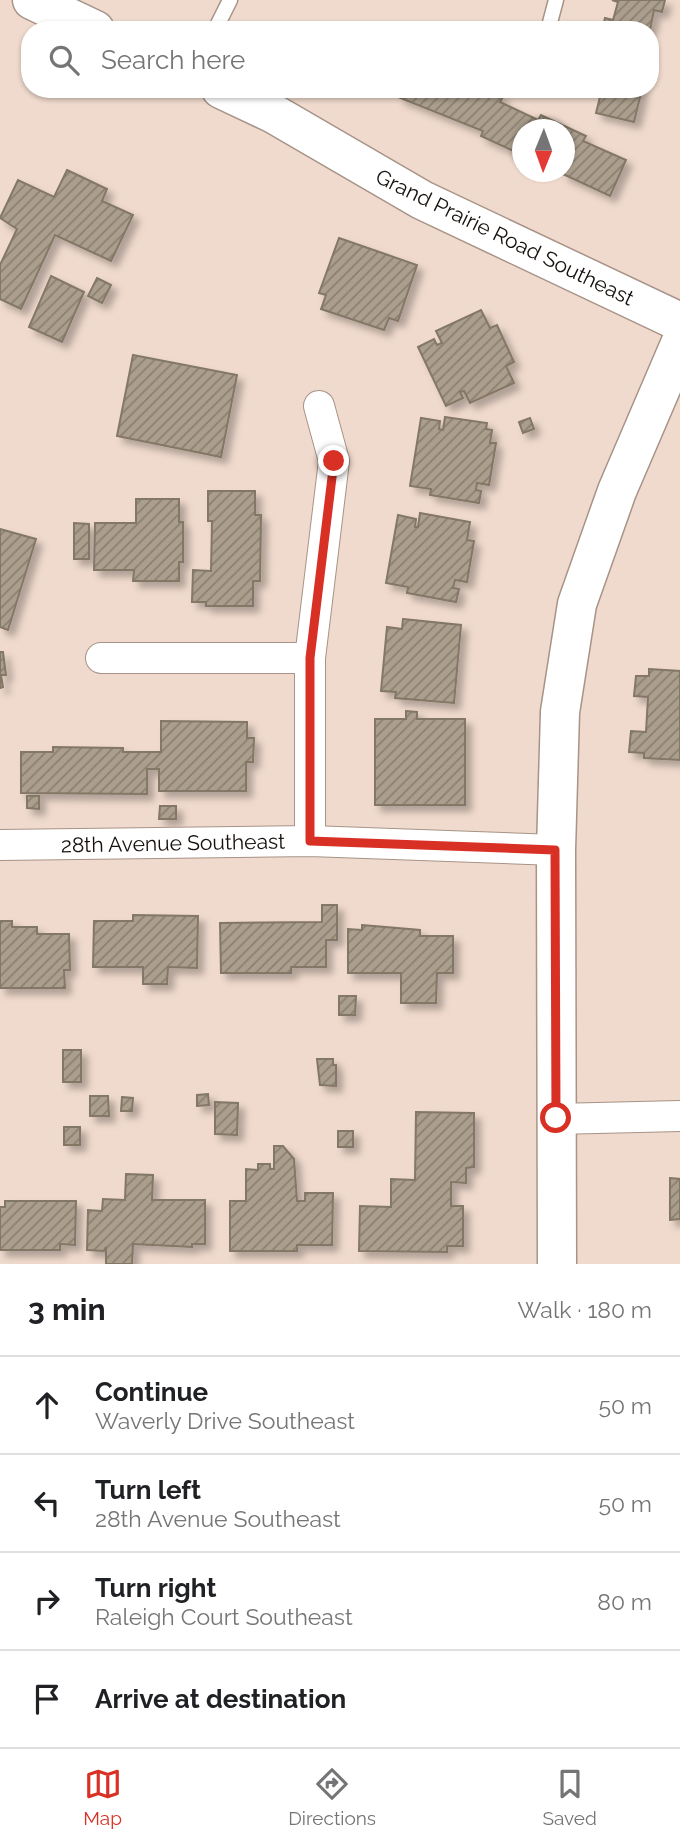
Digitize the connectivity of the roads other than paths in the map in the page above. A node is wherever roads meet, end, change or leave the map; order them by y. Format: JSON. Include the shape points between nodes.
{"nodes":[{"id":1,"x":32,"y":0,"type":"edge"},
{"id":2,"x":230,"y":0,"type":"edge"},
{"id":3,"x":556,"y":0,"type":"edge"},
{"id":4,"x":76,"y":21,"type":"edge"},
{"id":5,"x":220,"y":21,"type":"edge"},
{"id":6,"x":550,"y":21,"type":"edge"},
{"id":7,"x":240,"y":98,"type":"edge"},
{"id":8,"x":680,"y":322,"type":"edge"},
{"id":9,"x":680,"y":344,"type":"edge"},
{"id":10,"x":319,"y":406,"type":"dead end"},
{"id":11,"x":101,"y":658,"type":"dead end"},
{"id":12,"x":310,"y":658,"type":"junction"},
{"id":13,"x":310,"y":841,"type":"junction"},
{"id":14,"x":0,"y":845,"type":"edge"},
{"id":15,"x":555,"y":850,"type":"junction"},
{"id":16,"x":680,"y":1116,"type":"edge"},
{"id":17,"x":556,"y":1118,"type":"junction"},
{"id":18,"x":557,"y":1264,"type":"edge"}],
"edges":[{"from":1,"to":4,"type":"main road"},
{"from":2,"to":5,"type":"lane"},
{"from":3,"to":6,"type":"lane"},
{"from":7,"to":8,"type":"main road","name":"Grand Prairie Road Southeast","via":[[422,200]]},
{"from":9,"to":15,"type":"main road","via":[[617,491],[577,604],[560,712]]},
{"from":10,"to":12,"type":"street","via":[[334,461]]},
{"from":11,"to":12,"type":"street"},
{"from":12,"to":13,"type":"street"},
{"from":13,"to":14,"type":"street","name":"28th Avenue Southeast"},
{"from":13,"to":15,"type":"street","name":"28th Avenue Southeast"},
{"from":15,"to":17,"type":"main road"},
{"from":16,"to":17,"type":"street"},
{"from":17,"to":18,"type":"main road"}]}
